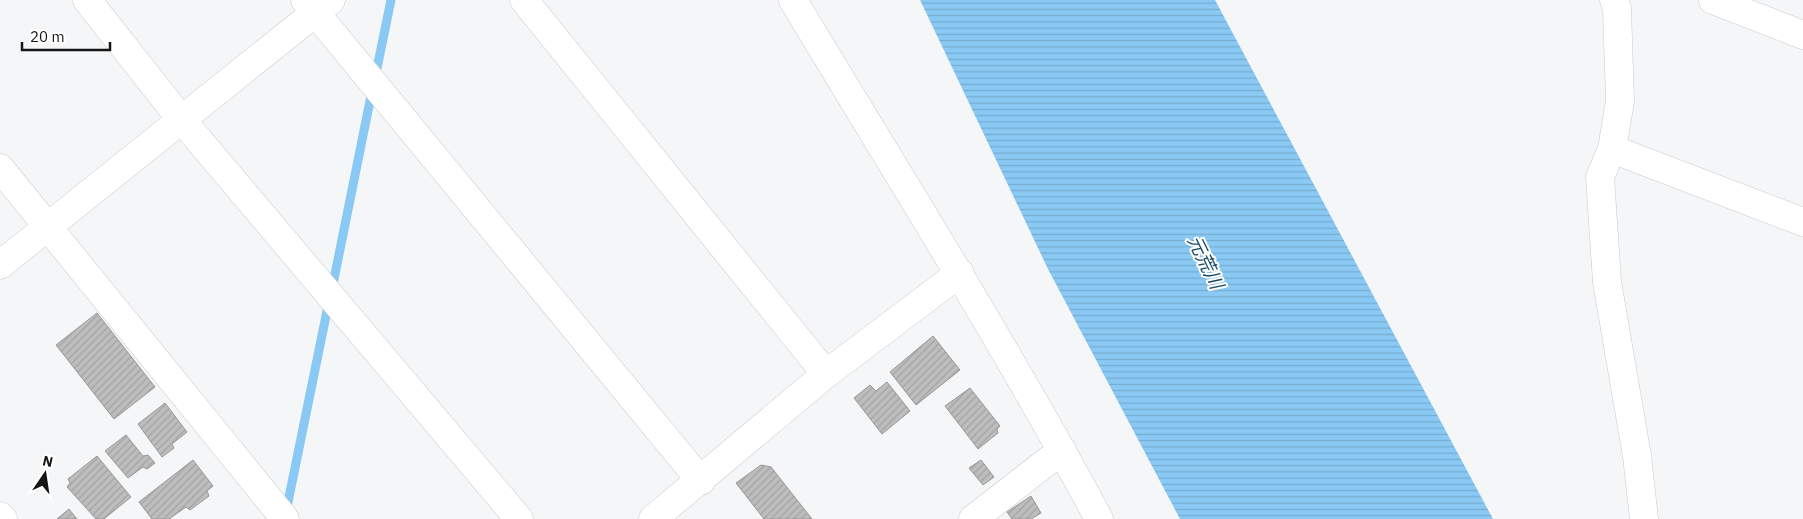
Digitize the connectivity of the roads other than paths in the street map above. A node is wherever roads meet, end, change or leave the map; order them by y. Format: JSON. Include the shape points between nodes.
{"nodes":[{"id":1,"x":87,"y":0,"type":"edge"},
{"id":2,"x":524,"y":0,"type":"edge"},
{"id":3,"x":793,"y":0,"type":"edge"},
{"id":4,"x":1614,"y":0,"type":"edge"},
{"id":5,"x":1713,"y":0,"type":"edge"},
{"id":6,"x":317,"y":4,"type":"edge"},
{"id":7,"x":1803,"y":36,"type":"edge"},
{"id":8,"x":181,"y":119,"type":"junction"},
{"id":9,"x":1612,"y":149,"type":"junction"},
{"id":10,"x":0,"y":168,"type":"edge"},
{"id":11,"x":1803,"y":222,"type":"edge"},
{"id":12,"x":47,"y":228,"type":"junction"},
{"id":13,"x":0,"y":265,"type":"edge"},
{"id":14,"x":960,"y":273,"type":"junction"},
{"id":15,"x":826,"y":374,"type":"junction"},
{"id":16,"x":1062,"y":450,"type":"junction"},
{"id":17,"x":701,"y":481,"type":"junction"},
{"id":18,"x":0,"y":516,"type":"edge"},
{"id":19,"x":2,"y":519,"type":"edge"},
{"id":20,"x":285,"y":519,"type":"edge"},
{"id":21,"x":519,"y":519,"type":"edge"},
{"id":22,"x":653,"y":519,"type":"edge"},
{"id":23,"x":973,"y":519,"type":"edge"},
{"id":24,"x":1099,"y":519,"type":"edge"},
{"id":25,"x":1644,"y":519,"type":"edge"}],
"edges":[{"from":1,"to":8,"type":"street"},
{"from":2,"to":15,"type":"street"},
{"from":3,"to":14,"type":"street"},
{"from":4,"to":9,"type":"street","via":[[1617,8],[1620,101]]},
{"from":5,"to":7,"type":"street"},
{"from":6,"to":8,"type":"street"},
{"from":6,"to":17,"type":"street"},
{"from":8,"to":12,"type":"street"},
{"from":8,"to":21,"type":"street"},
{"from":9,"to":11,"type":"street"},
{"from":9,"to":25,"type":"street","via":[[1600,177],[1607,282],[1637,456]]},
{"from":10,"to":12,"type":"street"},
{"from":12,"to":13,"type":"street"},
{"from":12,"to":20,"type":"street"},
{"from":14,"to":15,"type":"street"},
{"from":14,"to":16,"type":"street"},
{"from":15,"to":17,"type":"street"},
{"from":16,"to":23,"type":"street"},
{"from":16,"to":24,"type":"street"},
{"from":17,"to":22,"type":"street"},
{"from":18,"to":19,"type":"street"}]}
